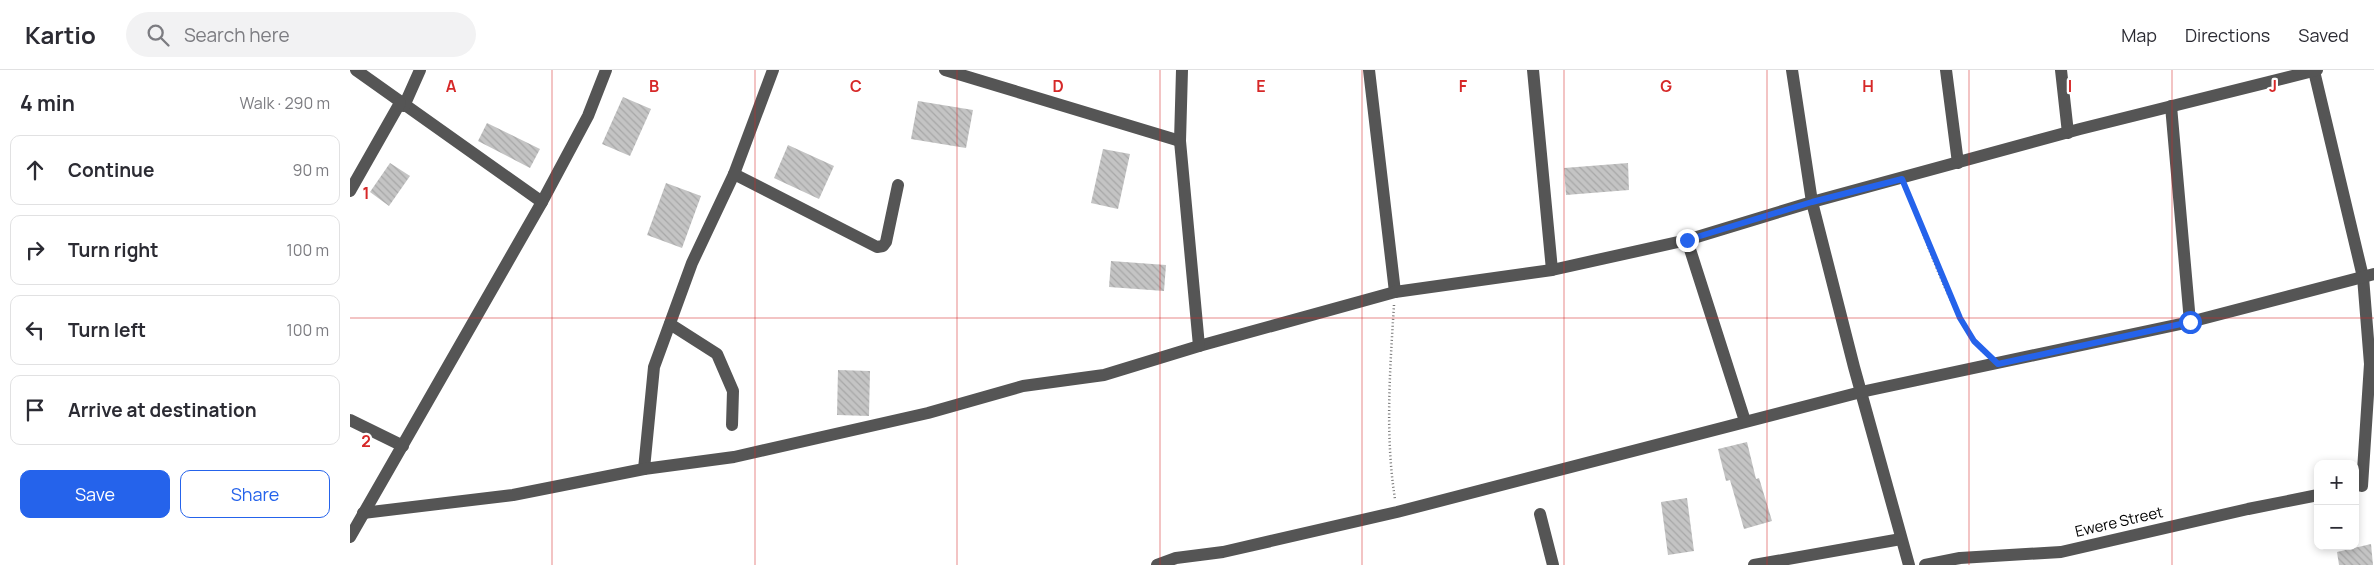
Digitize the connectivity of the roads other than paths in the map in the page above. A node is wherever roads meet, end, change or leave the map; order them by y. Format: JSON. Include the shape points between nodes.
{"nodes":[{"id":1,"x":356,"y":70,"type":"edge"},
{"id":2,"x":420,"y":70,"type":"edge"},
{"id":3,"x":606,"y":70,"type":"edge"},
{"id":4,"x":773,"y":70,"type":"edge"},
{"id":5,"x":945,"y":70,"type":"edge"},
{"id":6,"x":1182,"y":70,"type":"edge"},
{"id":7,"x":1369,"y":70,"type":"edge"},
{"id":8,"x":1533,"y":70,"type":"edge"},
{"id":9,"x":1792,"y":70,"type":"edge"},
{"id":10,"x":1946,"y":70,"type":"edge"},
{"id":11,"x":2061,"y":70,"type":"edge"},
{"id":12,"x":2316,"y":70,"type":"edge"},
{"id":13,"x":2295,"y":72,"type":"edge"},
{"id":14,"x":402,"y":105,"type":"junction"},
{"id":15,"x":2171,"y":106,"type":"junction"},
{"id":16,"x":2068,"y":133,"type":"junction"},
{"id":17,"x":1180,"y":141,"type":"junction"},
{"id":18,"x":1958,"y":163,"type":"junction"},
{"id":19,"x":734,"y":174,"type":"junction"},
{"id":20,"x":898,"y":185,"type":"dead end"},
{"id":21,"x":350,"y":192,"type":"edge"},
{"id":22,"x":542,"y":202,"type":"junction"},
{"id":23,"x":1812,"y":202,"type":"junction"},
{"id":24,"x":1687,"y":240,"type":"junction"},
{"id":25,"x":1552,"y":270,"type":"junction"},
{"id":26,"x":2369,"y":276,"type":"edge"},
{"id":27,"x":1395,"y":292,"type":"junction"},
{"id":28,"x":2190,"y":322,"type":"junction"},
{"id":29,"x":670,"y":324,"type":"junction"},
{"id":30,"x":1199,"y":346,"type":"junction"},
{"id":31,"x":1861,"y":392,"type":"junction"},
{"id":32,"x":350,"y":420,"type":"edge"},
{"id":33,"x":1744,"y":421,"type":"junction"},
{"id":34,"x":732,"y":424,"type":"dead end"},
{"id":35,"x":402,"y":446,"type":"junction"},
{"id":36,"x":644,"y":469,"type":"junction"},
{"id":37,"x":2364,"y":486,"type":"edge"},
{"id":38,"x":2314,"y":496,"type":"edge"},
{"id":39,"x":363,"y":513,"type":"junction"},
{"id":40,"x":1540,"y":514,"type":"dead end"},
{"id":41,"x":350,"y":537,"type":"edge"},
{"id":42,"x":1901,"y":539,"type":"junction"},
{"id":43,"x":1157,"y":565,"type":"edge"},
{"id":44,"x":1553,"y":565,"type":"edge"},
{"id":45,"x":1754,"y":565,"type":"edge"},
{"id":46,"x":1909,"y":565,"type":"edge"},
{"id":47,"x":1925,"y":565,"type":"edge"}],
"edges":[{"from":1,"to":14,"type":"street"},
{"from":2,"to":14,"type":"street"},
{"from":3,"to":22,"type":"street","via":[[588,116]]},
{"from":4,"to":19,"type":"street"},
{"from":5,"to":17,"type":"street"},
{"from":6,"to":17,"type":"street"},
{"from":7,"to":27,"type":"street"},
{"from":8,"to":25,"type":"street"},
{"from":9,"to":23,"type":"street"},
{"from":10,"to":18,"type":"street"},
{"from":11,"to":16,"type":"street"},
{"from":12,"to":13,"type":"street"},
{"from":12,"to":26,"type":"street"},
{"from":13,"to":15,"type":"street"},
{"from":14,"to":21,"type":"street"},
{"from":14,"to":22,"type":"street"},
{"from":15,"to":16,"type":"street"},
{"from":15,"to":28,"type":"street"},
{"from":16,"to":18,"type":"street"},
{"from":17,"to":30,"type":"street"},
{"from":18,"to":23,"type":"street"},
{"from":19,"to":20,"type":"street","via":[[877,247],[886,242]]},
{"from":19,"to":29,"type":"street","via":[[692,263]]},
{"from":22,"to":35,"type":"street"},
{"from":23,"to":24,"type":"street"},
{"from":23,"to":31,"type":"street"},
{"from":24,"to":25,"type":"street"},
{"from":24,"to":33,"type":"street"},
{"from":25,"to":27,"type":"street"},
{"from":26,"to":28,"type":"street"},
{"from":26,"to":37,"type":"street","via":[[2370,364]]},
{"from":27,"to":30,"type":"street"},
{"from":28,"to":31,"type":"street"},
{"from":29,"to":34,"type":"street","via":[[717,354],[733,391]]},
{"from":29,"to":36,"type":"street","via":[[654,367]]},
{"from":30,"to":36,"type":"street","via":[[1104,375],[1023,386],[928,413],[734,457]]},
{"from":31,"to":33,"type":"street"},
{"from":31,"to":42,"type":"street"},
{"from":32,"to":35,"type":"street"},
{"from":33,"to":43,"type":"street","via":[[1397,512],[1223,552],[1176,558]]},
{"from":35,"to":39,"type":"street"},
{"from":36,"to":39,"type":"street","via":[[513,495]]},
{"from":38,"to":47,"type":"street","name":"Ewere Street","via":[[2061,552],[1960,558]]},
{"from":39,"to":41,"type":"street"},
{"from":40,"to":44,"type":"street"},
{"from":42,"to":45,"type":"street"},
{"from":42,"to":46,"type":"street"}]}
